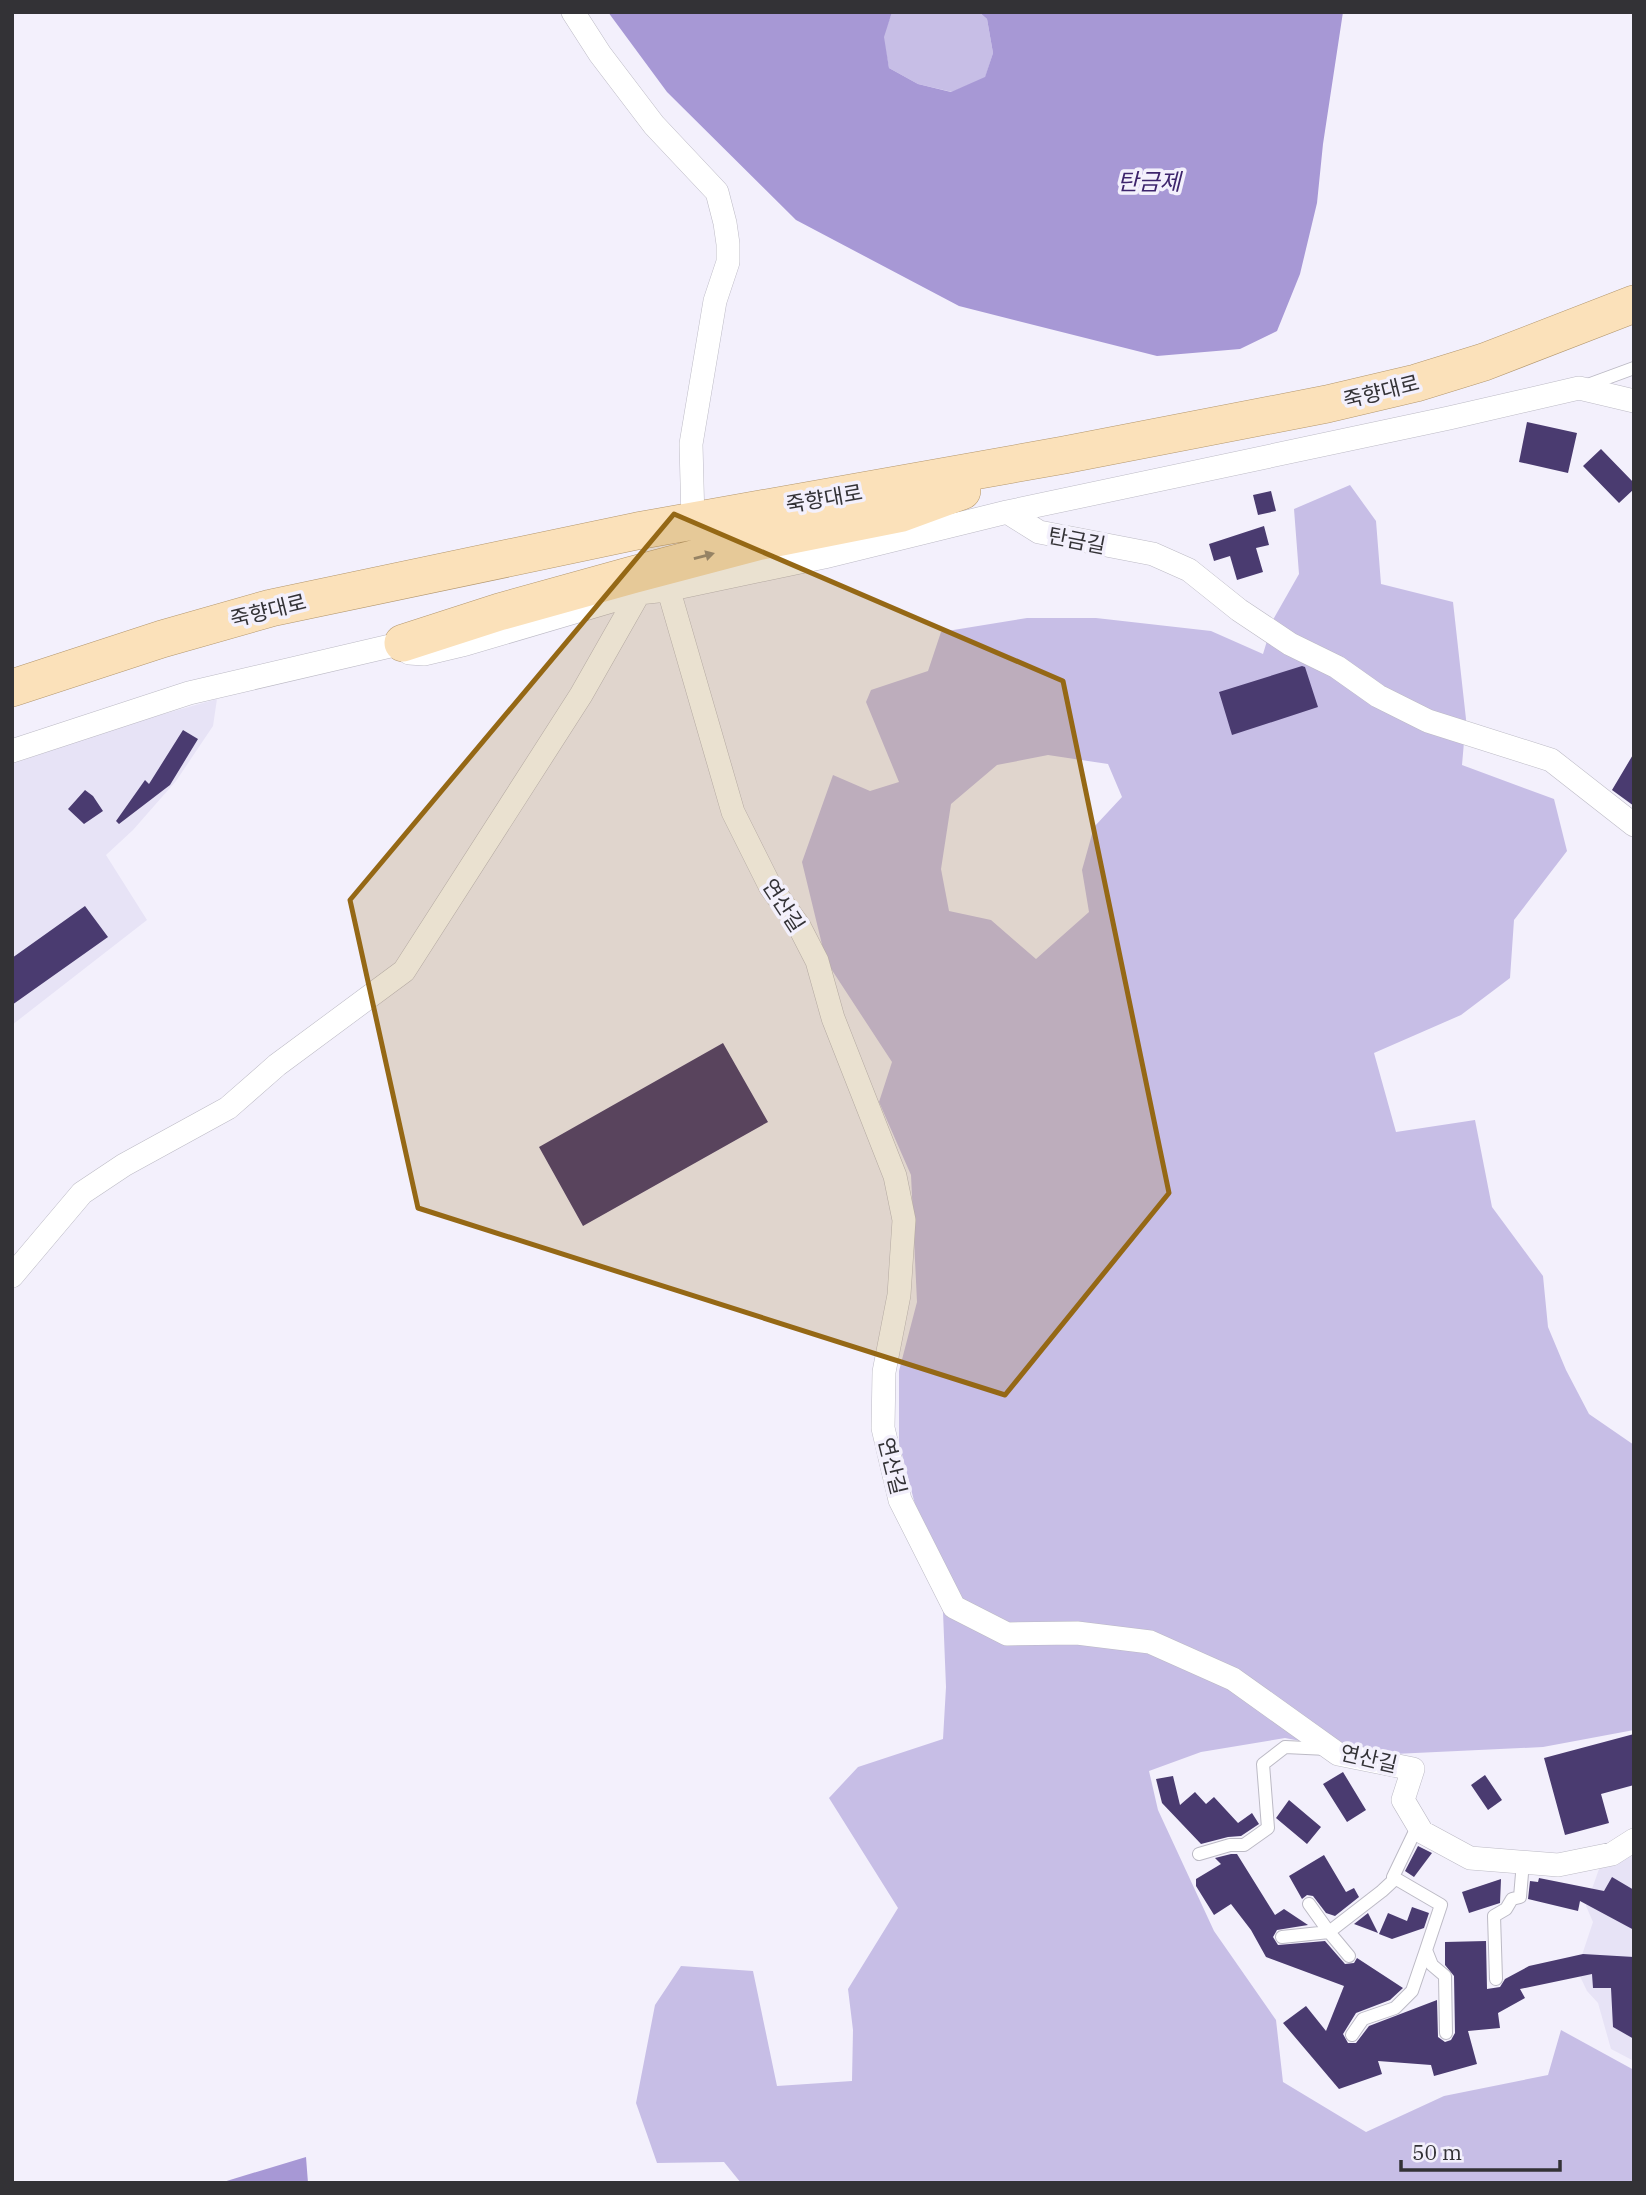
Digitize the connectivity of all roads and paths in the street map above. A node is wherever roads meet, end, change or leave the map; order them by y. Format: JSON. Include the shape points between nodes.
{"nodes":[{"id":1,"x":573,"y":12,"type":"edge"},
{"id":2,"x":1634,"y":304,"type":"edge"},
{"id":3,"x":1634,"y":368,"type":"edge"},
{"id":4,"x":1578,"y":388,"type":"junction"},
{"id":5,"x":1634,"y":401,"type":"edge"},
{"id":6,"x":1064,"y":455,"type":"junction"},
{"id":7,"x":1007,"y":512,"type":"junction"},
{"id":8,"x":693,"y":521,"type":"junction"},
{"id":9,"x":656,"y":584,"type":"junction"},
{"id":10,"x":403,"y":643,"type":"joint"},
{"id":11,"x":12,"y":688,"type":"edge"},
{"id":12,"x":12,"y":751,"type":"edge"},
{"id":13,"x":1634,"y":825,"type":"edge"},
{"id":14,"x":12,"y":1276,"type":"edge"},
{"id":15,"x":1331,"y":1749,"type":"junction"},
{"id":16,"x":1418,"y":1825,"type":"junction"},
{"id":17,"x":1634,"y":1840,"type":"edge"},
{"id":18,"x":1199,"y":1854,"type":"dead end"},
{"id":19,"x":1523,"y":1862,"type":"junction"},
{"id":20,"x":1395,"y":1878,"type":"junction"},
{"id":21,"x":1309,"y":1904,"type":"dead end"},
{"id":22,"x":1329,"y":1932,"type":"junction"},
{"id":23,"x":1282,"y":1937,"type":"dead end"},
{"id":24,"x":1426,"y":1951,"type":"junction"},
{"id":25,"x":1349,"y":1956,"type":"dead end"},
{"id":26,"x":1496,"y":1979,"type":"dead end"},
{"id":27,"x":1446,"y":2033,"type":"dead end"},
{"id":28,"x":1352,"y":2035,"type":"dead end"}],
"edges":[{"from":1,"to":8,"type":"street","via":[[654,125],[717,192],[725,223],[728,262],[715,301],[691,443]]},
{"from":2,"to":6,"type":"main road","name":"죽향대로","via":[[1416,383]]},
{"from":3,"to":4,"type":"lane"},
{"from":4,"to":5,"type":"street","name":"탄금길"},
{"from":4,"to":7,"type":"street","name":"탄금길"},
{"from":6,"to":8,"type":"main road","name":"죽향대로"},
{"from":9,"to":6,"type":"main road","one_way":true,"via":[[761,541],[902,513]]},
{"from":7,"to":9,"type":"street","via":[[824,557]]},
{"from":7,"to":13,"type":"street","name":"탄금길","via":[[1039,532],[1153,554],[1189,570],[1239,610],[1378,696],[1429,721],[1551,760]]},
{"from":8,"to":11,"type":"main road","name":"죽향대로","via":[[271,608]]},
{"from":9,"to":10,"type":"main road","via":[[499,612]]},
{"from":9,"to":14,"type":"street","via":[[404,971],[277,1065],[228,1108],[82,1193]]},
{"from":9,"to":15,"type":"street","name":"연산길","via":[[733,812],[770,886],[817,961],[833,1018],[895,1176],[904,1220],[899,1295],[884,1372],[883,1428],[900,1500],[954,1607],[1007,1634],[1077,1633],[1150,1642],[1233,1679]]},
{"from":10,"to":12,"type":"street","via":[[190,693]]},
{"from":15,"to":16,"type":"street","name":"연산길","via":[[1413,1769],[1403,1800]]},
{"from":15,"to":18,"type":"lane","via":[[1285,1747],[1263,1764],[1268,1828],[1244,1845]]},
{"from":16,"to":19,"type":"street","via":[[1422,1832],[1470,1858]]},
{"from":16,"to":20,"type":"lane"},
{"from":17,"to":19,"type":"street","via":[[1612,1854],[1558,1865]]},
{"from":19,"to":26,"type":"lane","via":[[1520,1897],[1494,1916]]},
{"from":20,"to":22,"type":"lane"},
{"from":20,"to":24,"type":"lane","via":[[1441,1905]]},
{"from":21,"to":22,"type":"lane"},
{"from":22,"to":23,"type":"lane"},
{"from":22,"to":25,"type":"lane"},
{"from":24,"to":27,"type":"lane","via":[[1432,1965],[1445,1976]]},
{"from":24,"to":28,"type":"lane","via":[[1412,1992],[1395,2008],[1363,2019]]}]}
